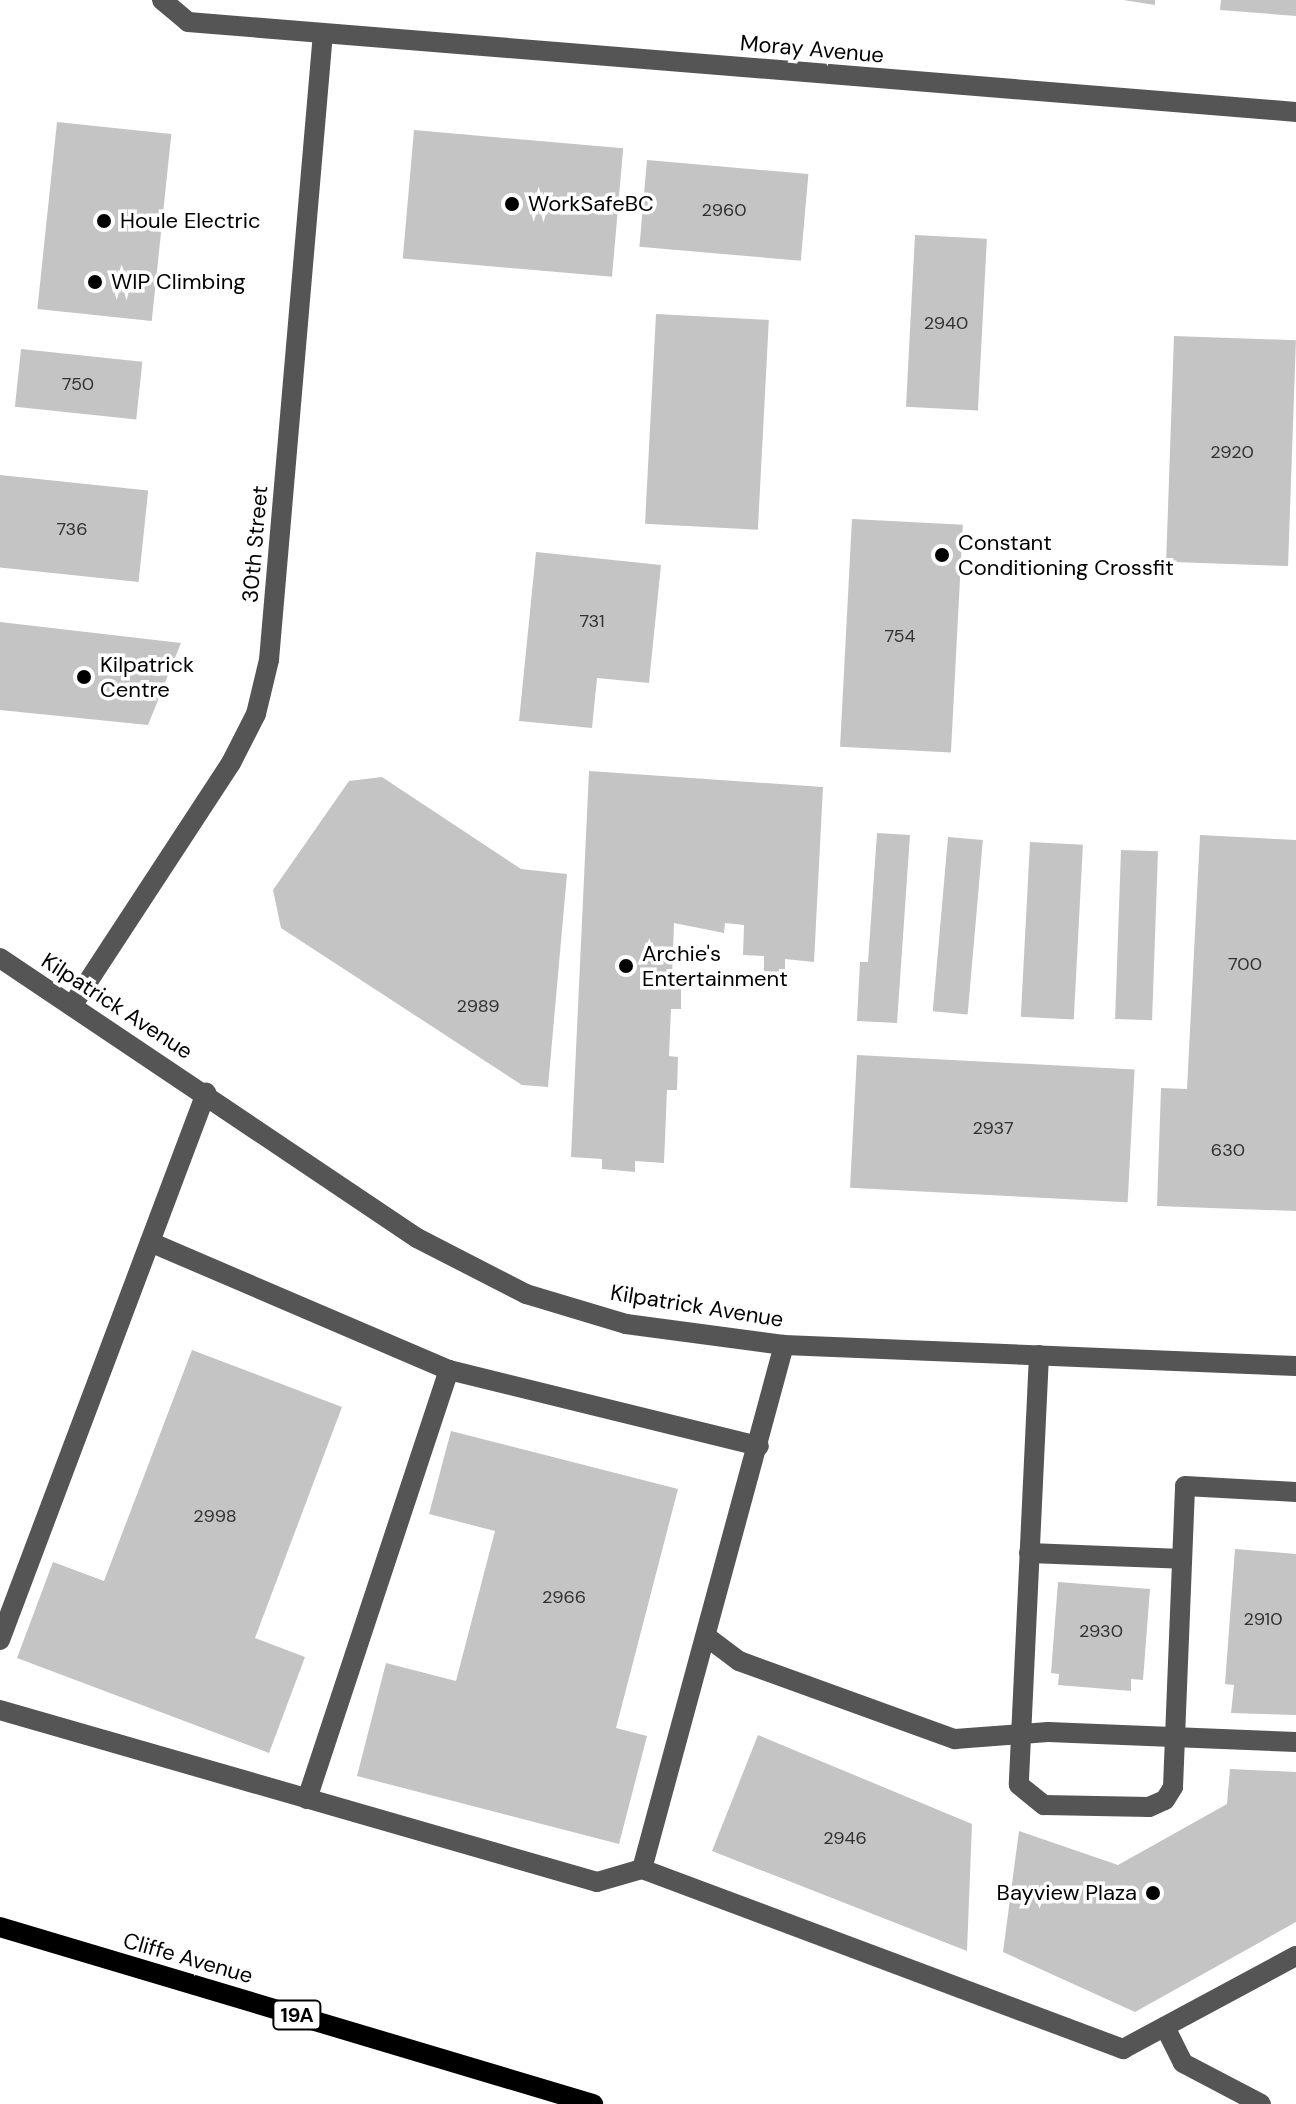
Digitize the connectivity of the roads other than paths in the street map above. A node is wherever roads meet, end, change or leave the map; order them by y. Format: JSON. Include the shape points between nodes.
{"nodes":[{"id":1,"x":162,"y":0,"type":"edge"},
{"id":2,"x":323,"y":33,"type":"junction"},
{"id":3,"x":1296,"y":112,"type":"edge"},
{"id":4,"x":0,"y":958,"type":"edge"},
{"id":5,"x":72,"y":1006,"type":"junction"},
{"id":6,"x":206,"y":1093,"type":"junction"},
{"id":7,"x":150,"y":1242,"type":"junction"},
{"id":8,"x":784,"y":1345,"type":"junction"},
{"id":9,"x":1039,"y":1355,"type":"junction"},
{"id":10,"x":1296,"y":1366,"type":"edge"},
{"id":11,"x":449,"y":1370,"type":"junction"},
{"id":12,"x":759,"y":1446,"type":"junction"},
{"id":13,"x":1296,"y":1492,"type":"edge"},
{"id":14,"x":1029,"y":1553,"type":"junction"},
{"id":15,"x":1182,"y":1559,"type":"junction"},
{"id":16,"x":707,"y":1637,"type":"junction"},
{"id":17,"x":0,"y":1640,"type":"edge"},
{"id":18,"x":0,"y":1710,"type":"edge"},
{"id":19,"x":1021,"y":1732,"type":"junction"},
{"id":20,"x":1175,"y":1734,"type":"junction"},
{"id":21,"x":1296,"y":1742,"type":"edge"},
{"id":22,"x":307,"y":1799,"type":"junction"},
{"id":23,"x":642,"y":1869,"type":"junction"},
{"id":24,"x":0,"y":1927,"type":"edge"},
{"id":25,"x":1296,"y":1956,"type":"edge"},
{"id":26,"x":1165,"y":2027,"type":"junction"},
{"id":27,"x":567,"y":2100,"type":"edge"},
{"id":28,"x":593,"y":2104,"type":"edge"},
{"id":29,"x":1261,"y":2104,"type":"edge"}],
"edges":[{"from":1,"to":2,"type":"street","name":"Moray Avenue","via":[[188,22]]},
{"from":2,"to":3,"type":"street","name":"Moray Avenue"},
{"from":2,"to":5,"type":"street","name":"30th Street","via":[[269,660],[256,714],[231,763]]},
{"from":4,"to":5,"type":"street","name":"Kilpatrick Avenue"},
{"from":5,"to":6,"type":"street","name":"Kilpatrick Avenue"},
{"from":6,"to":7,"type":"street"},
{"from":6,"to":8,"type":"street","name":"Kilpatrick Avenue","via":[[417,1238],[526,1294],[626,1324]]},
{"from":7,"to":11,"type":"street"},
{"from":7,"to":17,"type":"street"},
{"from":8,"to":9,"type":"street","name":"Kilpatrick Avenue"},
{"from":8,"to":12,"type":"street"},
{"from":9,"to":10,"type":"street","name":"Kilpatrick Avenue"},
{"from":9,"to":14,"type":"street"},
{"from":11,"to":12,"type":"street"},
{"from":11,"to":22,"type":"street"},
{"from":12,"to":16,"type":"street"},
{"from":13,"to":15,"type":"street","via":[[1185,1486]]},
{"from":14,"to":15,"type":"street"},
{"from":14,"to":19,"type":"street"},
{"from":15,"to":20,"type":"street"},
{"from":16,"to":19,"type":"street","via":[[739,1661],[955,1739]]},
{"from":16,"to":23,"type":"street"},
{"from":18,"to":22,"type":"street"},
{"from":19,"to":20,"type":"street"},
{"from":19,"to":20,"type":"street","via":[[1019,1785],[1044,1805],[1149,1807],[1165,1800],[1173,1787]]},
{"from":20,"to":21,"type":"street"},
{"from":22,"to":23,"type":"street","via":[[597,1882]]},
{"from":23,"to":26,"type":"street","via":[[1123,2049]]},
{"from":24,"to":27,"type":"main road","name":"Cliffe Avenue","number":"19A"},
{"from":25,"to":26,"type":"street"},
{"from":26,"to":29,"type":"street","via":[[1183,2063]]},
{"from":27,"to":28,"type":"main road","name":"Cliffe Avenue","number":"19A"}]}
